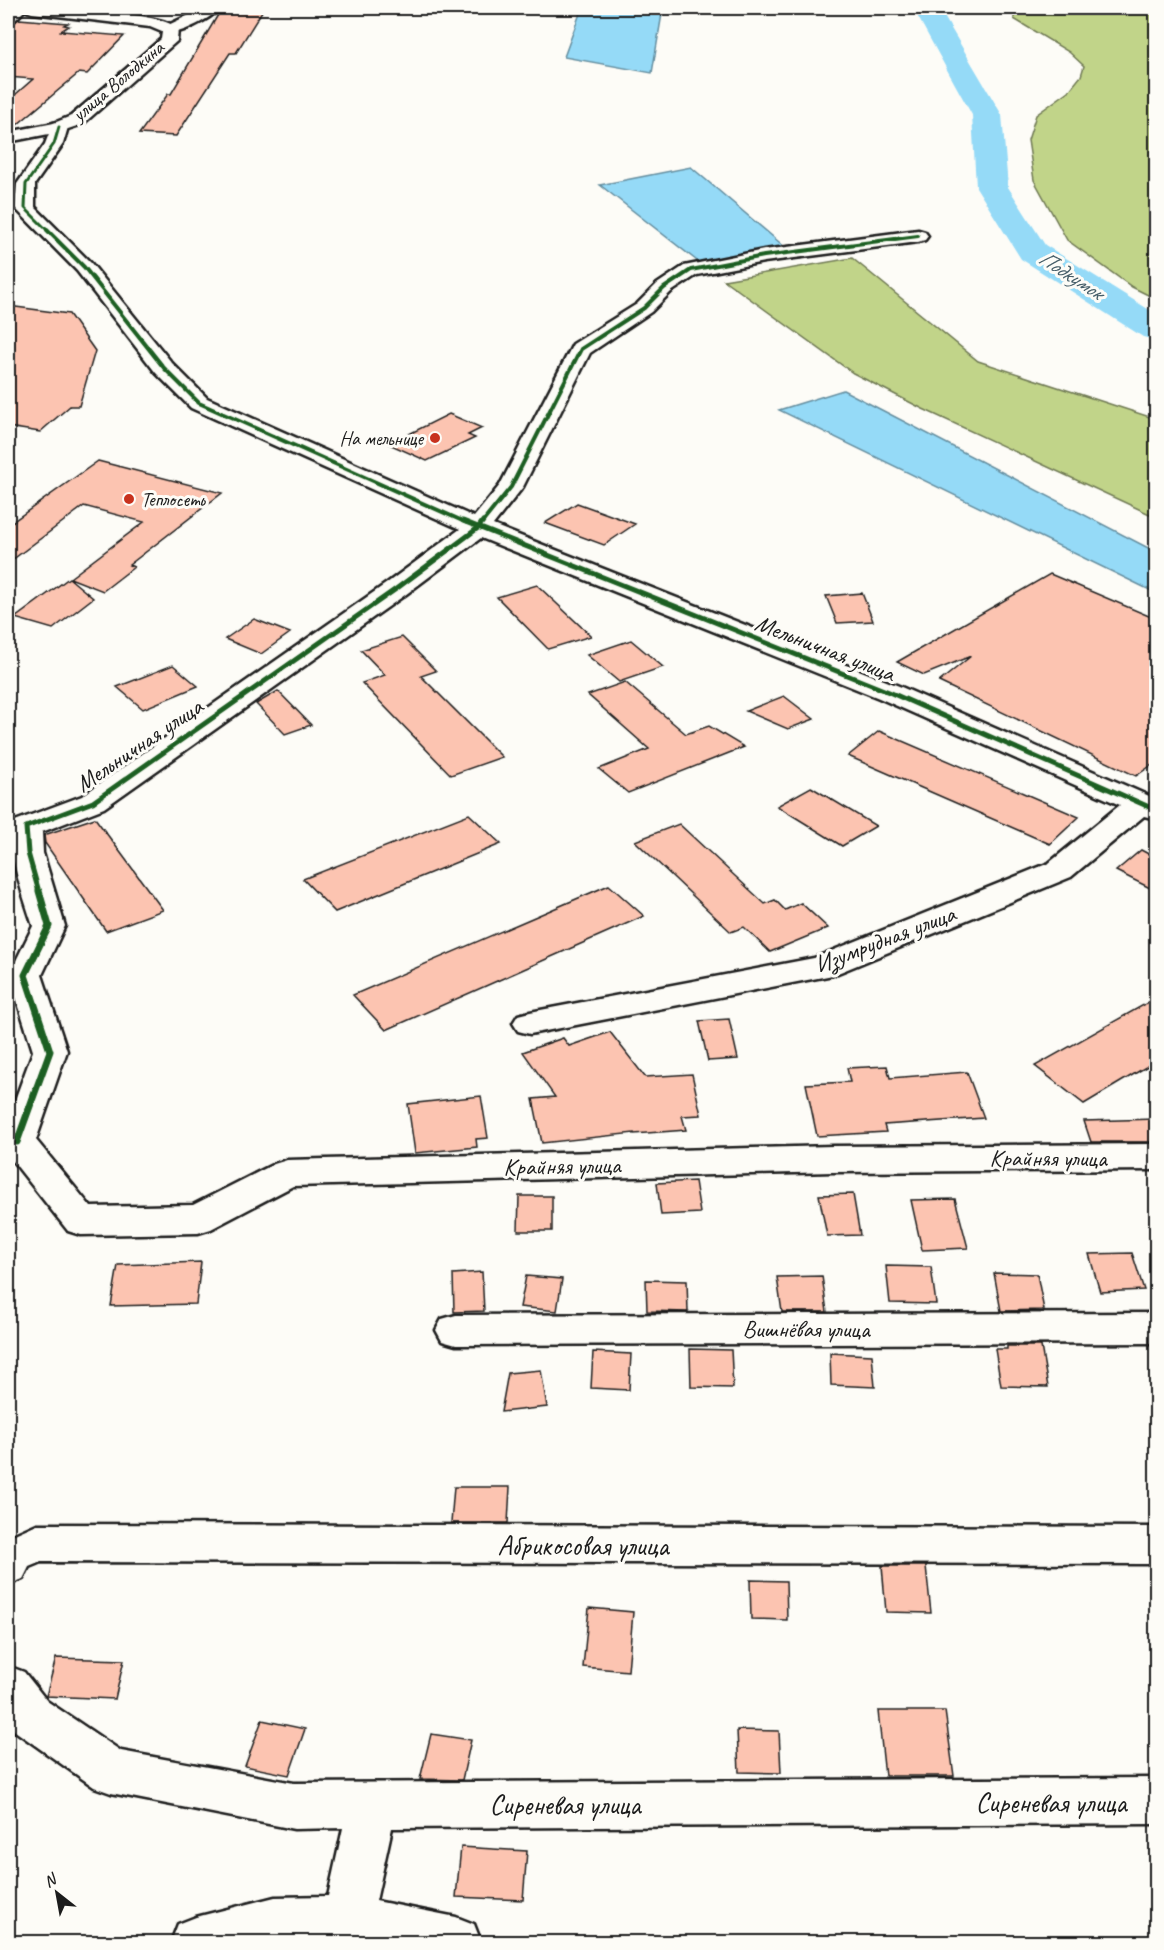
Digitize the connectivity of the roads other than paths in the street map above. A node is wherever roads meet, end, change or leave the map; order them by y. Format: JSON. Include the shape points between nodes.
{"nodes":[{"id":1,"x":19,"y":8,"type":"edge"},
{"id":2,"x":32,"y":8,"type":"edge"},
{"id":3,"x":212,"y":8,"type":"edge"},
{"id":4,"x":8,"y":18,"type":"edge"},
{"id":5,"x":170,"y":30,"type":"junction"},
{"id":6,"x":59,"y":127,"type":"junction"},
{"id":7,"x":8,"y":137,"type":"edge"},
{"id":8,"x":918,"y":236,"type":"dead end"},
{"id":9,"x":478,"y":528,"type":"junction"},
{"id":10,"x":1149,"y":806,"type":"edge"},
{"id":11,"x":530,"y":1023,"type":"dead end"},
{"id":12,"x":12,"y":1144,"type":"edge"},
{"id":13,"x":1156,"y":1157,"type":"edge"},
{"id":14,"x":1156,"y":1328,"type":"edge"},
{"id":15,"x":456,"y":1330,"type":"dead end"},
{"id":16,"x":1156,"y":1546,"type":"edge"},
{"id":17,"x":10,"y":1560,"type":"edge"},
{"id":18,"x":8,"y":1687,"type":"edge"},
{"id":19,"x":1156,"y":1801,"type":"edge"},
{"id":20,"x":373,"y":1804,"type":"junction"},
{"id":21,"x":338,"y":1931,"type":"edge"},
{"id":22,"x":196,"y":1942,"type":"edge"},
{"id":23,"x":456,"y":1942,"type":"edge"}],
"edges":[{"from":1,"to":4,"type":"street"},
{"from":2,"to":5,"type":"street","name":"улица Володкина","via":[[153,23]]},
{"from":3,"to":5,"type":"street","name":"улица Володкина"},
{"from":5,"to":6,"type":"street","name":"улица Володкина","via":[[169,41],[77,120]]},
{"from":6,"to":7,"type":"street","name":"улица Володкина"},
{"from":6,"to":9,"type":"street","name":"Мельничная улица","via":[[54,144],[26,184],[25,208],[84,267],[164,368],[199,403]]},
{"from":8,"to":9,"type":"street","name":"Мельничная улица","via":[[764,256],[691,270],[644,308],[581,349],[511,486]]},
{"from":9,"to":10,"type":"street","name":"Мельничная улица","via":[[889,692]]},
{"from":9,"to":12,"type":"street","name":"Мельничная улица","via":[[93,802],[26,827],[28,853],[49,926],[25,975],[50,1052]]},
{"from":10,"to":11,"type":"street","name":"Изумрудная улица","via":[[1060,870],[821,967]]},
{"from":12,"to":13,"type":"street","name":"Крайняя улица","via":[[81,1221],[198,1220],[287,1173],[833,1159]]},
{"from":14,"to":15,"type":"street","name":"Вишнёвая улица"},
{"from":16,"to":17,"type":"street","name":"Абрикосовая улица","via":[[37,1543]]},
{"from":18,"to":20,"type":"street","name":"Сиреневая улица","via":[[31,1716],[111,1771],[294,1806]]},
{"from":19,"to":20,"type":"street","name":"Сиреневая улица"},
{"from":20,"to":21,"type":"street"},
{"from":21,"to":22,"type":"street","via":[[275,1922]]},
{"from":21,"to":23,"type":"street"}]}
